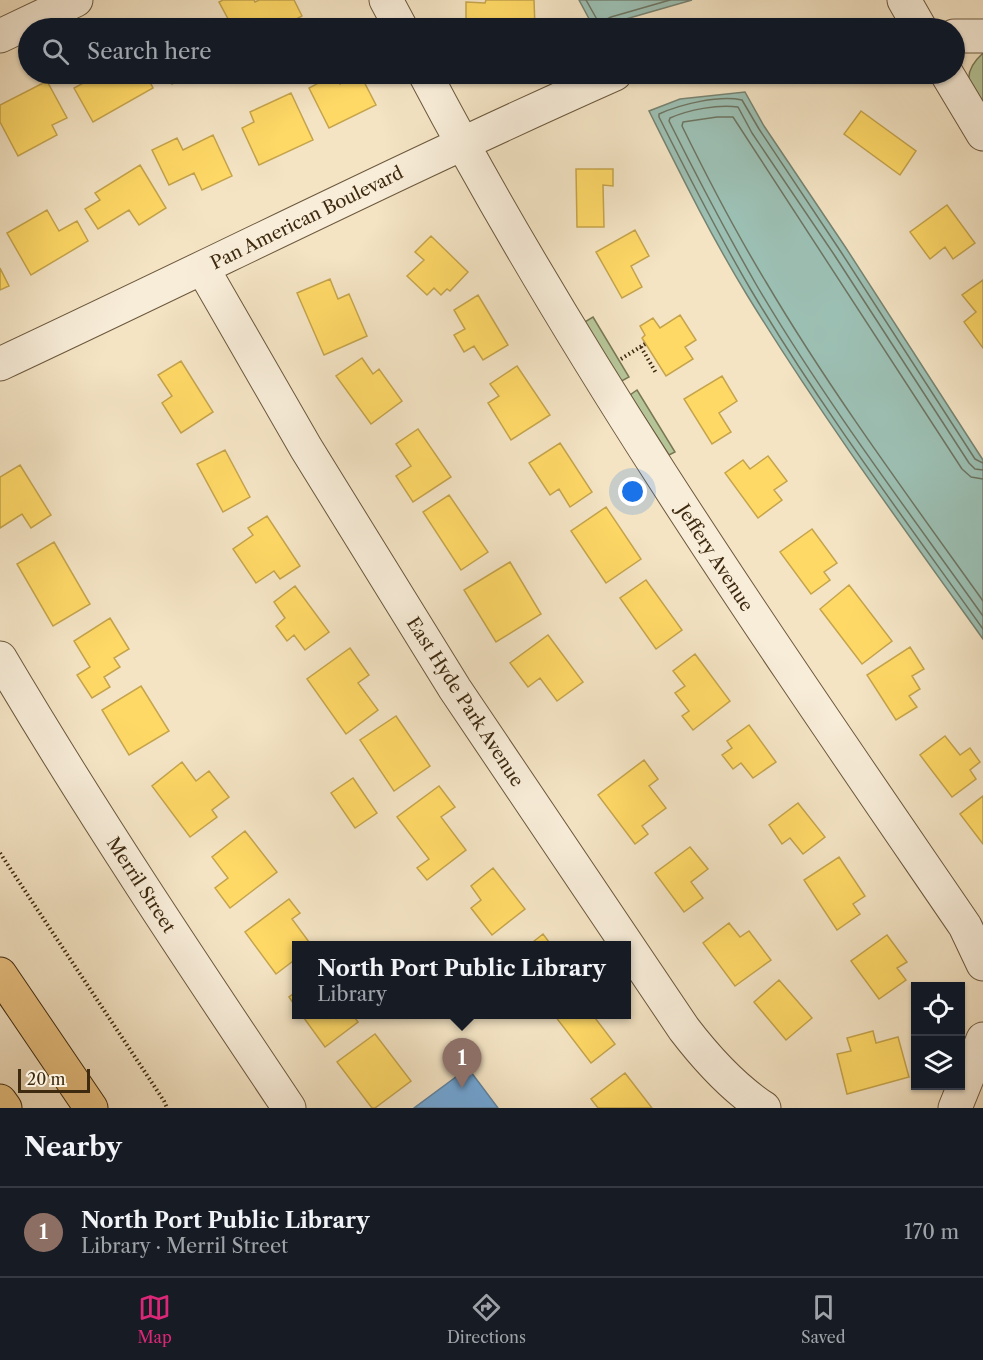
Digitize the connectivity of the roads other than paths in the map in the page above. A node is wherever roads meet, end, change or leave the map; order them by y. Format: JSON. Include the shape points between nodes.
{"nodes":[{"id":1,"x":76,"y":0,"type":"edge"},
{"id":2,"x":386,"y":0,"type":"edge"},
{"id":3,"x":904,"y":0,"type":"edge"},
{"id":4,"x":38,"y":18,"type":"edge"},
{"id":5,"x":396,"y":18,"type":"edge"},
{"id":6,"x":914,"y":18,"type":"edge"},
{"id":7,"x":18,"y":27,"type":"edge"},
{"id":8,"x":0,"y":36,"type":"edge"},
{"id":9,"x":965,"y":36,"type":"edge"},
{"id":10,"x":983,"y":36,"type":"edge"},
{"id":11,"x":430,"y":84,"type":"edge"},
{"id":12,"x":593,"y":84,"type":"edge"},
{"id":13,"x":953,"y":84,"type":"edge"},
{"id":14,"x":983,"y":134,"type":"edge"},
{"id":15,"x":461,"y":143,"type":"junction"},
{"id":16,"x":203,"y":269,"type":"junction"},
{"id":17,"x":0,"y":364,"type":"edge"},
{"id":18,"x":0,"y":658,"type":"edge"},
{"id":19,"x":624,"y":941,"type":"edge"},
{"id":20,"x":631,"y":951,"type":"edge"},
{"id":21,"x":983,"y":964,"type":"edge"},
{"id":22,"x":0,"y":974,"type":"edge"},
{"id":23,"x":983,"y":1038,"type":"edge"},
{"id":24,"x":0,"y":1101,"type":"edge"},
{"id":25,"x":5,"y":1108,"type":"edge"},
{"id":26,"x":91,"y":1108,"type":"edge"},
{"id":27,"x":289,"y":1108,"type":"edge"},
{"id":28,"x":764,"y":1108,"type":"edge"},
{"id":29,"x":955,"y":1108,"type":"edge"}],
"edges":[{"from":1,"to":4,"type":"street"},
{"from":2,"to":5,"type":"street"},
{"from":3,"to":6,"type":"street"},
{"from":7,"to":8,"type":"street"},
{"from":9,"to":10,"type":"street"},
{"from":11,"to":15,"type":"street"},
{"from":12,"to":15,"type":"street","name":"Pan American Boulevard"},
{"from":13,"to":14,"type":"street"},
{"from":15,"to":16,"type":"street","name":"Pan American Boulevard"},
{"from":15,"to":21,"type":"street","name":"Jeffery Avenue","via":[[657,470],[965,926]]},
{"from":16,"to":17,"type":"street","name":"Pan American Boulevard"},
{"from":16,"to":19,"type":"street","name":"East Hyde Park Avenue","via":[[306,448],[454,689]]},
{"from":18,"to":27,"type":"street","name":"Merril Street","via":[[133,875]]},
{"from":20,"to":28,"type":"street","name":"East Hyde Park Avenue","via":[[684,1029],[718,1070]]},
{"from":22,"to":26,"type":"main road"},
{"from":23,"to":29,"type":"street"},
{"from":24,"to":25,"type":"main road"}]}
